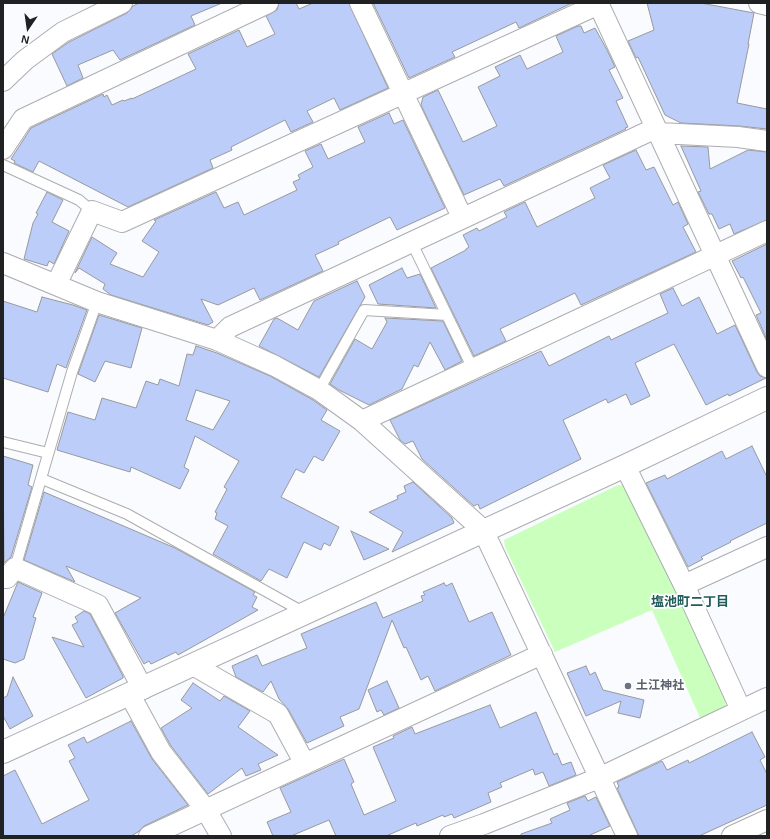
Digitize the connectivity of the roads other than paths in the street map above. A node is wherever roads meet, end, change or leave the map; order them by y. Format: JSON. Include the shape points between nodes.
{"nodes":[{"id":1,"x":122,"y":3,"type":"edge"},
{"id":2,"x":268,"y":3,"type":"edge"},
{"id":3,"x":360,"y":3,"type":"edge"},
{"id":4,"x":759,"y":3,"type":"edge"},
{"id":5,"x":598,"y":4,"type":"edge"},
{"id":6,"x":767,"y":5,"type":"edge"},
{"id":7,"x":3,"y":81,"type":"edge"},
{"id":8,"x":403,"y":93,"type":"junction"},
{"id":9,"x":657,"y":130,"type":"junction"},
{"id":10,"x":767,"y":141,"type":"edge"},
{"id":11,"x":3,"y":149,"type":"edge"},
{"id":12,"x":3,"y":165,"type":"edge"},
{"id":13,"x":92,"y":211,"type":"junction"},
{"id":14,"x":462,"y":217,"type":"junction"},
{"id":15,"x":767,"y":231,"type":"edge"},
{"id":16,"x":411,"y":241,"type":"junction"},
{"id":17,"x":716,"y":256,"type":"junction"},
{"id":18,"x":3,"y":263,"type":"edge"},
{"id":19,"x":56,"y":285,"type":"junction"},
{"id":20,"x":97,"y":302,"type":"junction"},
{"id":21,"x":447,"y":315,"type":"junction"},
{"id":22,"x":217,"y":340,"type":"junction"},
{"id":23,"x":767,"y":367,"type":"edge"},
{"id":24,"x":473,"y":369,"type":"junction"},
{"id":25,"x":319,"y":390,"type":"junction"},
{"id":26,"x":767,"y":398,"type":"edge"},
{"id":27,"x":362,"y":421,"type":"junction"},
{"id":28,"x":3,"y":442,"type":"edge"},
{"id":29,"x":48,"y":453,"type":"junction"},
{"id":30,"x":625,"y":466,"type":"junction"},
{"id":31,"x":42,"y":479,"type":"junction"},
{"id":32,"x":483,"y":530,"type":"junction"},
{"id":33,"x":767,"y":547,"type":"edge"},
{"id":34,"x":7,"y":579,"type":"edge"},
{"id":35,"x":684,"y":585,"type":"junction"},
{"id":36,"x":305,"y":613,"type":"junction"},
{"id":37,"x":542,"y":654,"type":"junction"},
{"id":38,"x":193,"y":665,"type":"junction"},
{"id":39,"x":136,"y":692,"type":"junction"},
{"id":40,"x":767,"y":698,"type":"edge"},
{"id":41,"x":741,"y":710,"type":"junction"},
{"id":42,"x":4,"y":748,"type":"edge"},
{"id":43,"x":305,"y":764,"type":"junction"},
{"id":44,"x":599,"y":778,"type":"junction"},
{"id":45,"x":206,"y":810,"type":"junction"},
{"id":46,"x":767,"y":820,"type":"edge"},
{"id":47,"x":150,"y":836,"type":"edge"},
{"id":48,"x":220,"y":836,"type":"edge"},
{"id":49,"x":450,"y":836,"type":"edge"},
{"id":50,"x":626,"y":836,"type":"edge"},
{"id":51,"x":732,"y":836,"type":"edge"}],
"edges":[{"from":1,"to":7,"type":"street","via":[[63,32],[24,60]]},
{"from":2,"to":11,"type":"street","via":[[23,119]]},
{"from":3,"to":8,"type":"street"},
{"from":4,"to":6,"type":"street"},
{"from":5,"to":8,"type":"street"},
{"from":5,"to":9,"type":"street"},
{"from":8,"to":13,"type":"street","via":[[122,222]]},
{"from":8,"to":14,"type":"street"},
{"from":9,"to":10,"type":"street"},
{"from":9,"to":14,"type":"street"},
{"from":9,"to":17,"type":"street"},
{"from":12,"to":13,"type":"lane","via":[[79,200]]},
{"from":13,"to":19,"type":"street"},
{"from":14,"to":16,"type":"street"},
{"from":15,"to":17,"type":"street"},
{"from":16,"to":21,"type":"lane"},
{"from":16,"to":22,"type":"street","via":[[230,327]]},
{"from":17,"to":23,"type":"street"},
{"from":17,"to":24,"type":"street"},
{"from":18,"to":19,"type":"street"},
{"from":19,"to":20,"type":"street"},
{"from":20,"to":22,"type":"street"},
{"from":20,"to":29,"type":"lane","via":[[72,372]]},
{"from":21,"to":24,"type":"lane"},
{"from":21,"to":25,"type":"lane","via":[[364,310]]},
{"from":22,"to":25,"type":"street","via":[[275,366]]},
{"from":24,"to":27,"type":"street"},
{"from":25,"to":27,"type":"street"},
{"from":26,"to":30,"type":"street"},
{"from":27,"to":32,"type":"street"},
{"from":28,"to":29,"type":"lane"},
{"from":29,"to":31,"type":"lane"},
{"from":30,"to":32,"type":"street"},
{"from":30,"to":35,"type":"street"},
{"from":31,"to":34,"type":"lane"},
{"from":31,"to":36,"type":"lane","via":[[128,514]]},
{"from":32,"to":36,"type":"street"},
{"from":32,"to":37,"type":"street"},
{"from":33,"to":35,"type":"street"},
{"from":34,"to":39,"type":"street","via":[[98,605]]},
{"from":35,"to":41,"type":"street"},
{"from":36,"to":38,"type":"street"},
{"from":37,"to":43,"type":"street"},
{"from":37,"to":44,"type":"street"},
{"from":38,"to":39,"type":"street"},
{"from":38,"to":43,"type":"street","via":[[278,714]]},
{"from":39,"to":42,"type":"street"},
{"from":39,"to":45,"type":"street","via":[[160,752]]},
{"from":40,"to":41,"type":"street"},
{"from":41,"to":44,"type":"street"},
{"from":43,"to":45,"type":"street"},
{"from":44,"to":49,"type":"street"},
{"from":44,"to":50,"type":"street"},
{"from":45,"to":47,"type":"street"},
{"from":45,"to":48,"type":"street"},
{"from":46,"to":51,"type":"street"}]}
